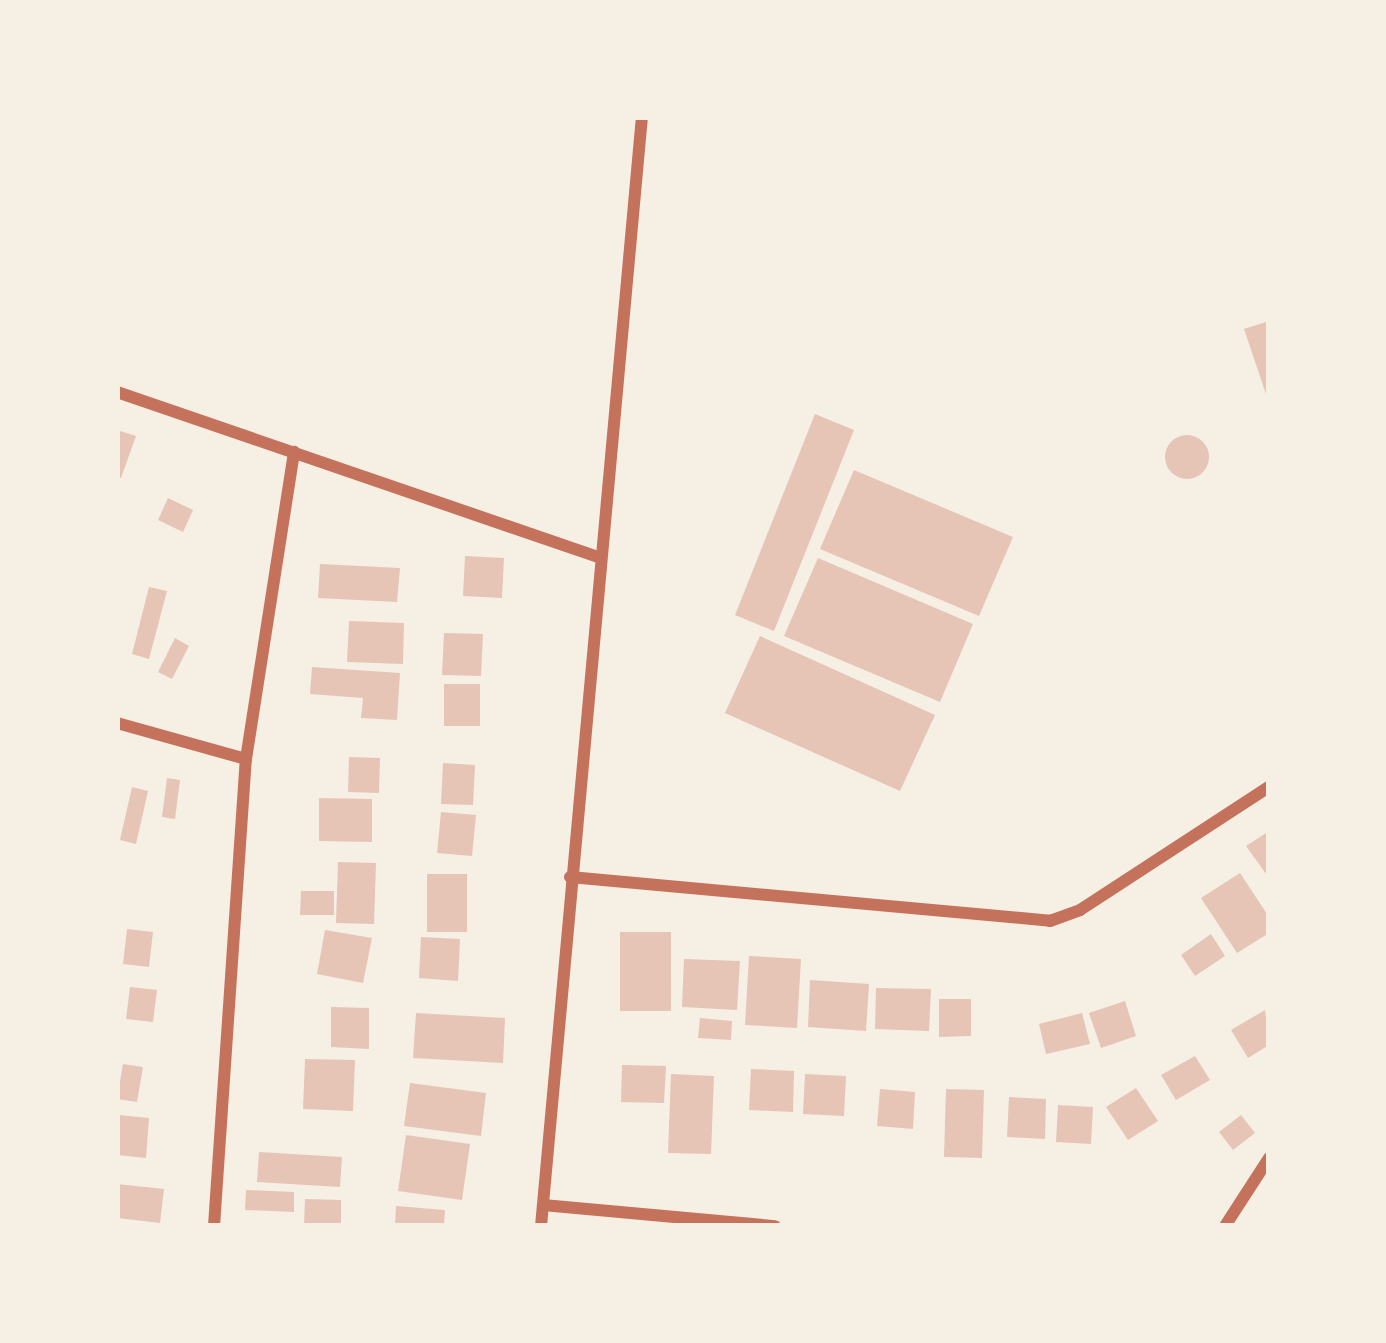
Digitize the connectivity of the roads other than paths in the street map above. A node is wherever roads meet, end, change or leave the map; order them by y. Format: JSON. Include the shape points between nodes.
{"nodes":[{"id":1,"x":643,"y":117,"type":"edge"},
{"id":2,"x":117,"y":392,"type":"edge"},
{"id":3,"x":294,"y":452,"type":"junction"},
{"id":4,"x":598,"y":556,"type":"junction"},
{"id":5,"x":117,"y":723,"type":"edge"},
{"id":6,"x":247,"y":759,"type":"junction"},
{"id":7,"x":1269,"y":787,"type":"edge"},
{"id":8,"x":570,"y":877,"type":"junction"},
{"id":9,"x":1269,"y":1158,"type":"edge"},
{"id":10,"x":543,"y":1205,"type":"junction"},
{"id":11,"x":214,"y":1226,"type":"edge"},
{"id":12,"x":541,"y":1226,"type":"edge"},
{"id":13,"x":775,"y":1226,"type":"edge"},
{"id":14,"x":1225,"y":1226,"type":"edge"}],
"edges":[{"from":1,"to":4,"type":"street"},
{"from":2,"to":3,"type":"street"},
{"from":3,"to":4,"type":"street"},
{"from":3,"to":6,"type":"street"},
{"from":4,"to":8,"type":"street"},
{"from":5,"to":6,"type":"street"},
{"from":6,"to":11,"type":"street"},
{"from":7,"to":8,"type":"street","via":[[1080,910],[1050,921]]},
{"from":8,"to":10,"type":"street"},
{"from":9,"to":14,"type":"street"},
{"from":10,"to":12,"type":"street"},
{"from":10,"to":13,"type":"street"}]}
